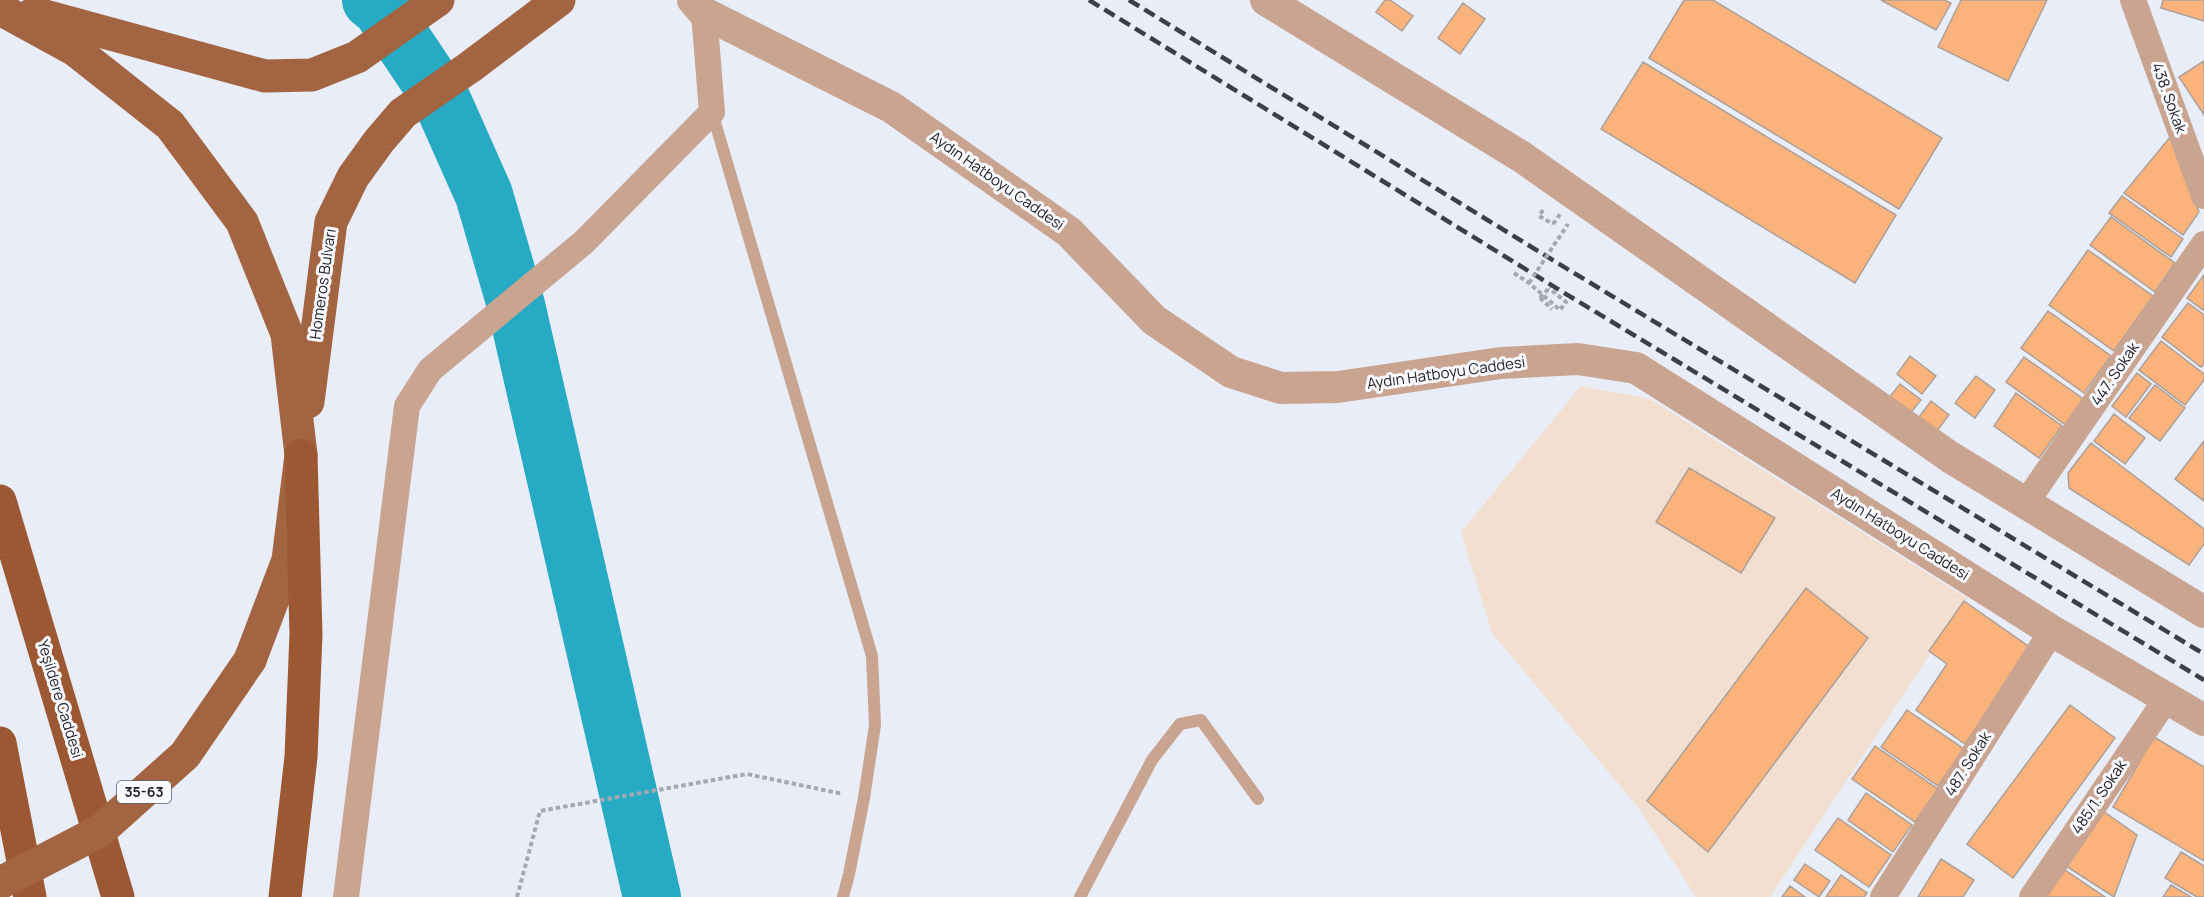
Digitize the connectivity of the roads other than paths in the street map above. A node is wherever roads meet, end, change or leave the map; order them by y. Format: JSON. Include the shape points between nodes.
{"nodes":[{"id":1,"x":438,"y":0,"type":"edge"},
{"id":2,"x":559,"y":0,"type":"edge"},
{"id":3,"x":1266,"y":0,"type":"edge"},
{"id":4,"x":2133,"y":0,"type":"edge"},
{"id":5,"x":0,"y":4,"type":"edge"},
{"id":6,"x":699,"y":7,"type":"edge"},
{"id":7,"x":0,"y":9,"type":"edge"},
{"id":8,"x":712,"y":111,"type":"junction"},
{"id":9,"x":2204,"y":196,"type":"edge"},
{"id":10,"x":2204,"y":244,"type":"edge"},
{"id":11,"x":302,"y":454,"type":"junction"},
{"id":12,"x":0,"y":501,"type":"edge"},
{"id":13,"x":2025,"y":504,"type":"junction"},
{"id":14,"x":2200,"y":601,"type":"edge"},
{"id":15,"x":2052,"y":631,"type":"junction"},
{"id":16,"x":2167,"y":698,"type":"junction"},
{"id":17,"x":2204,"y":720,"type":"edge"},
{"id":18,"x":0,"y":743,"type":"edge"},
{"id":19,"x":1258,"y":799,"type":"dead end"},
{"id":20,"x":0,"y":883,"type":"edge"},
{"id":21,"x":30,"y":897,"type":"edge"},
{"id":22,"x":118,"y":897,"type":"edge"},
{"id":23,"x":285,"y":897,"type":"edge"},
{"id":24,"x":346,"y":897,"type":"edge"},
{"id":25,"x":843,"y":897,"type":"edge"},
{"id":26,"x":1080,"y":897,"type":"edge"},
{"id":27,"x":1884,"y":897,"type":"edge"},
{"id":28,"x":2032,"y":897,"type":"edge"}],
"edges":[{"from":1,"to":5,"type":"main road","via":[[357,57],[312,75],[265,76]]},
{"from":2,"to":11,"type":"main road","name":"Homeros Bulvarı","via":[[403,112],[352,177],[331,222]]},
{"from":3,"to":13,"type":"street","via":[[1522,157],[1950,457]]},
{"from":4,"to":9,"type":"street","name":"438. Sokak"},
{"from":6,"to":8,"type":"street"},
{"from":6,"to":15,"type":"street","name":"Aydın Hatboyu Caddesi","via":[[891,107],[1069,232],[1154,320],[1231,372],[1281,388],[1327,387],[1501,363],[1578,359],[1636,368]]},
{"from":7,"to":11,"type":"main road","via":[[75,50],[170,125],[242,222],[287,334]]},
{"from":8,"to":24,"type":"street","via":[[584,242],[430,370],[407,406]]},
{"from":8,"to":25,"type":"lane","via":[[872,656],[875,725]]},
{"from":10,"to":13,"type":"street","name":"447. Sokak"},
{"from":11,"to":20,"type":"main road","number":"35-63","bridge":true,"via":[[288,560],[250,660],[185,755],[100,831]]},
{"from":11,"to":23,"type":"highway","via":[[306,634],[301,757]]},
{"from":12,"to":22,"type":"highway","name":"Yeşildere Caddesi"},
{"from":13,"to":14,"type":"street"},
{"from":15,"to":16,"type":"street","name":"Aydın Hatboyu Caddesi"},
{"from":15,"to":27,"type":"street","name":"487. Sokak"},
{"from":16,"to":17,"type":"street","name":"Aydın Hatboyu Caddesi"},
{"from":16,"to":28,"type":"street","name":"485/1. Sokak"},
{"from":18,"to":21,"type":"highway"},
{"from":19,"to":26,"type":"lane","via":[[1201,720],[1180,724],[1152,760]]}]}
